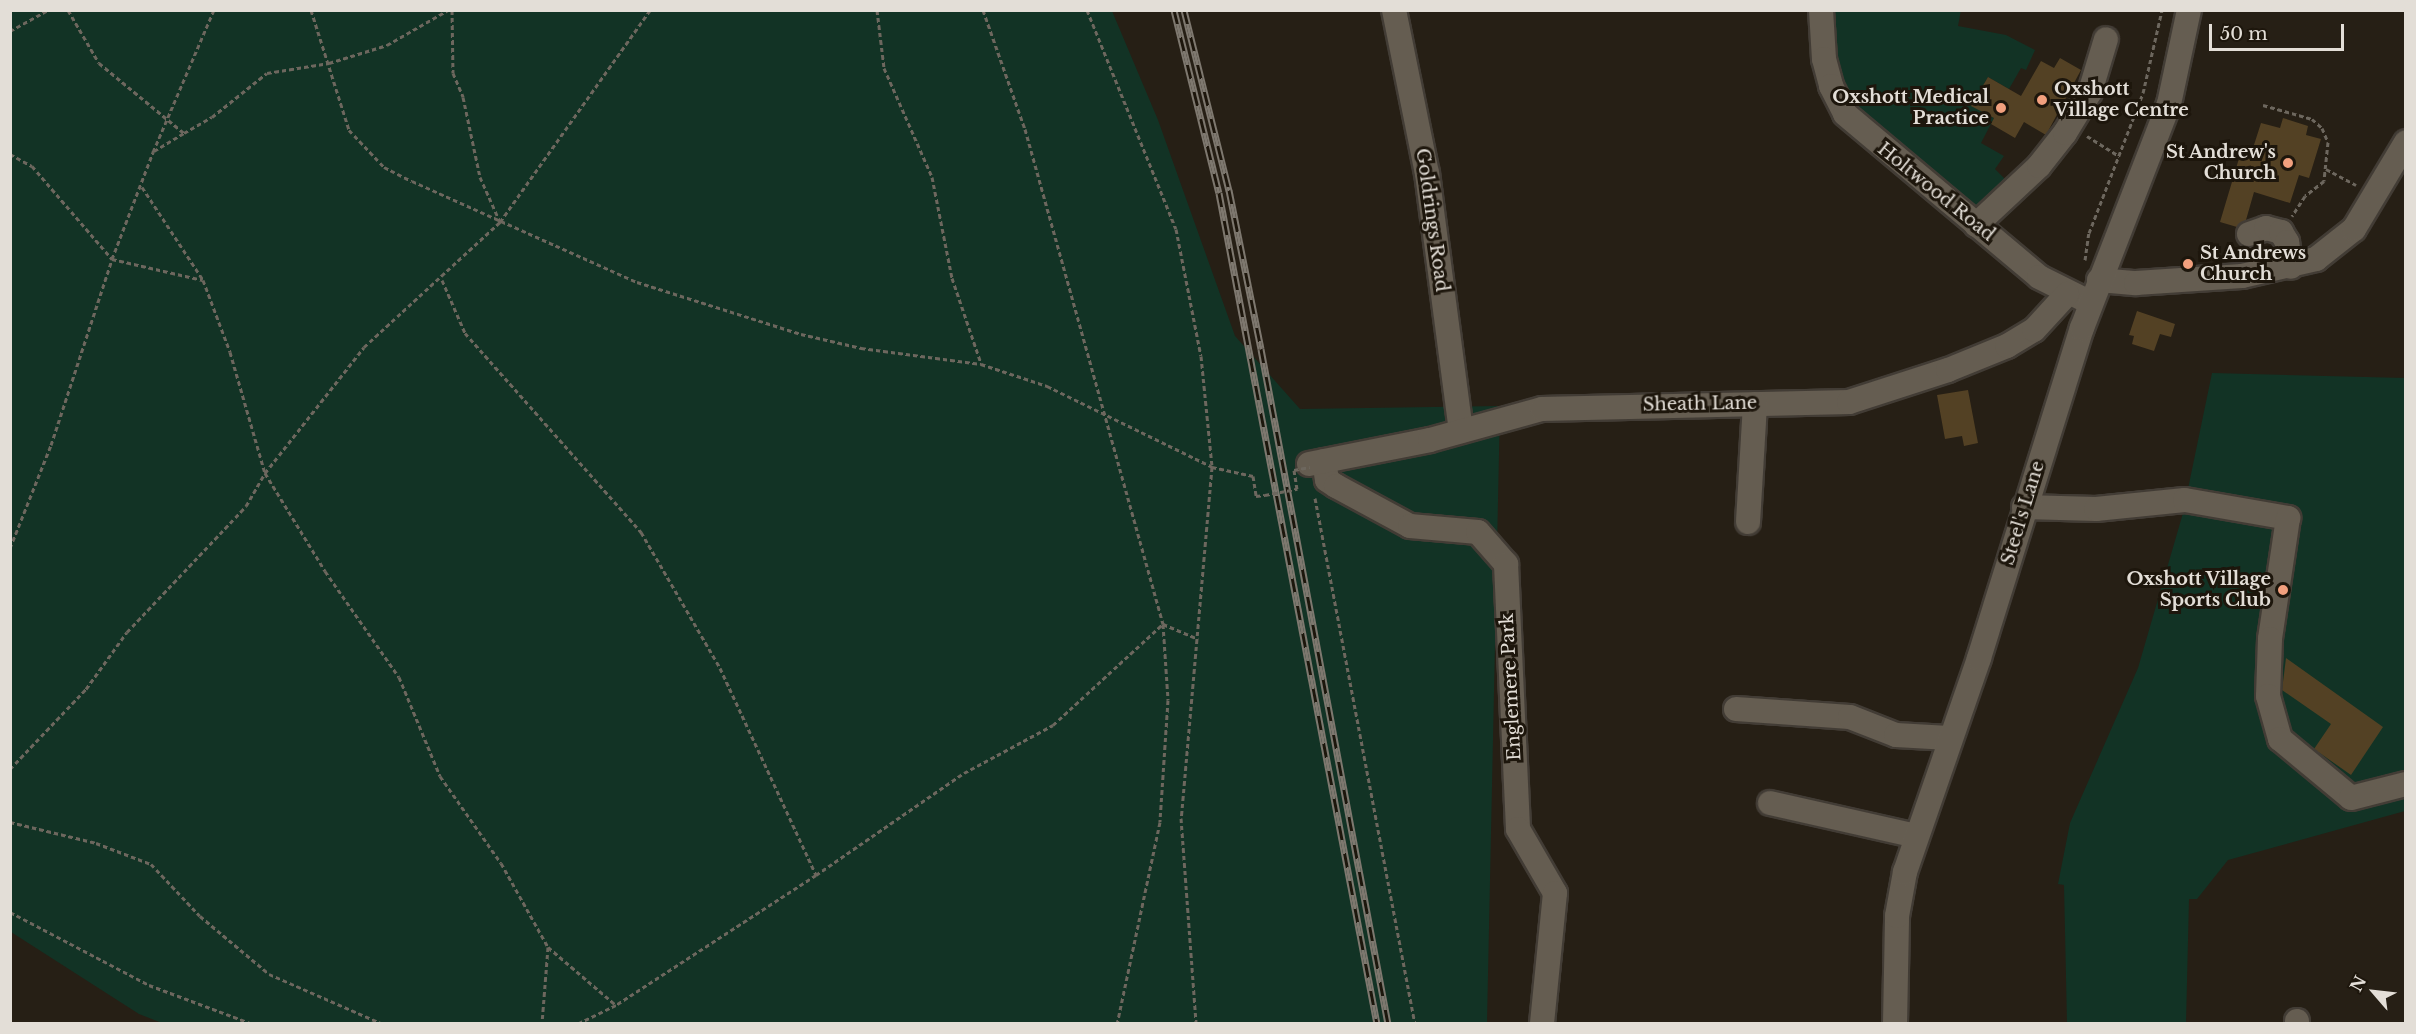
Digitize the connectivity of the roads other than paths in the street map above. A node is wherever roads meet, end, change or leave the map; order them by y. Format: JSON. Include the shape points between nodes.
{"nodes":[{"id":1,"x":1394,"y":10,"type":"edge"},
{"id":2,"x":1821,"y":10,"type":"edge"},
{"id":3,"x":2189,"y":10,"type":"edge"},
{"id":4,"x":2106,"y":39,"type":"dead end"},
{"id":5,"x":2406,"y":142,"type":"edge"},
{"id":6,"x":1976,"y":225,"type":"junction"},
{"id":7,"x":2249,"y":234,"type":"dead end"},
{"id":8,"x":2291,"y":267,"type":"junction"},
{"id":9,"x":2092,"y":281,"type":"junction"},
{"id":10,"x":2067,"y":294,"type":"junction"},
{"id":11,"x":1755,"y":404,"type":"junction"},
{"id":12,"x":1461,"y":431,"type":"junction"},
{"id":13,"x":1314,"y":471,"type":"joint"},
{"id":14,"x":2024,"y":507,"type":"junction"},
{"id":15,"x":1748,"y":522,"type":"dead end"},
{"id":16,"x":1736,"y":709,"type":"dead end"},
{"id":17,"x":1949,"y":738,"type":"junction"},
{"id":18,"x":2406,"y":784,"type":"edge"},
{"id":19,"x":1770,"y":803,"type":"dead end"},
{"id":20,"x":1916,"y":836,"type":"junction"},
{"id":21,"x":1542,"y":1023,"type":"edge"},
{"id":22,"x":1895,"y":1023,"type":"edge"}],
"edges":[{"from":1,"to":12,"type":"street","name":"Goldrings Road","via":[[1427,173]]},
{"from":2,"to":6,"type":"street","name":"Holtwood Road","via":[[1824,59],[1831,86],[1845,114]]},
{"from":3,"to":9,"type":"street","name":"Steel's Lane","via":[[2169,104]]},
{"from":4,"to":6,"type":"street","via":[[2090,92],[2065,133],[2039,166]]},
{"from":5,"to":8,"type":"street","name":"Holtwood Road","via":[[2355,229],[2316,259]]},
{"from":6,"to":10,"type":"street","name":"Holtwood Road","via":[[2039,277]]},
{"from":7,"to":8,"type":"street","via":[[2266,228],[2281,232],[2287,242]]},
{"from":8,"to":9,"type":"street","name":"Holtwood Road","via":[[2232,277],[2136,283]]},
{"from":9,"to":10,"type":"street","name":"Holtwood Road"},
{"from":9,"to":14,"type":"street","name":"Steel's Lane"},
{"from":10,"to":11,"type":"street","name":"Sheath Lane","via":[[2034,330],[1948,370],[1849,402]]},
{"from":11,"to":12,"type":"street","name":"Sheath Lane","via":[[1580,405],[1542,409]]},
{"from":11,"to":15,"type":"street"},
{"from":12,"to":13,"type":"street","name":"Sheath Lane"},
{"from":13,"to":21,"type":"street","name":"Englemere Park","via":[[1410,526],[1478,532],[1506,564],[1518,829],[1555,893]]},
{"from":14,"to":17,"type":"street","name":"Steel's Lane","via":[[1979,658]]},
{"from":14,"to":18,"type":"street","via":[[2096,509],[2185,500],[2288,518],[2270,639],[2268,696],[2280,739],[2351,798]]},
{"from":16,"to":17,"type":"street","via":[[1850,717],[1896,735]]},
{"from":17,"to":20,"type":"street","name":"Steel's Lane"},
{"from":19,"to":20,"type":"street"},
{"from":20,"to":22,"type":"street","name":"Steel's Lane","via":[[1897,916]]}]}
